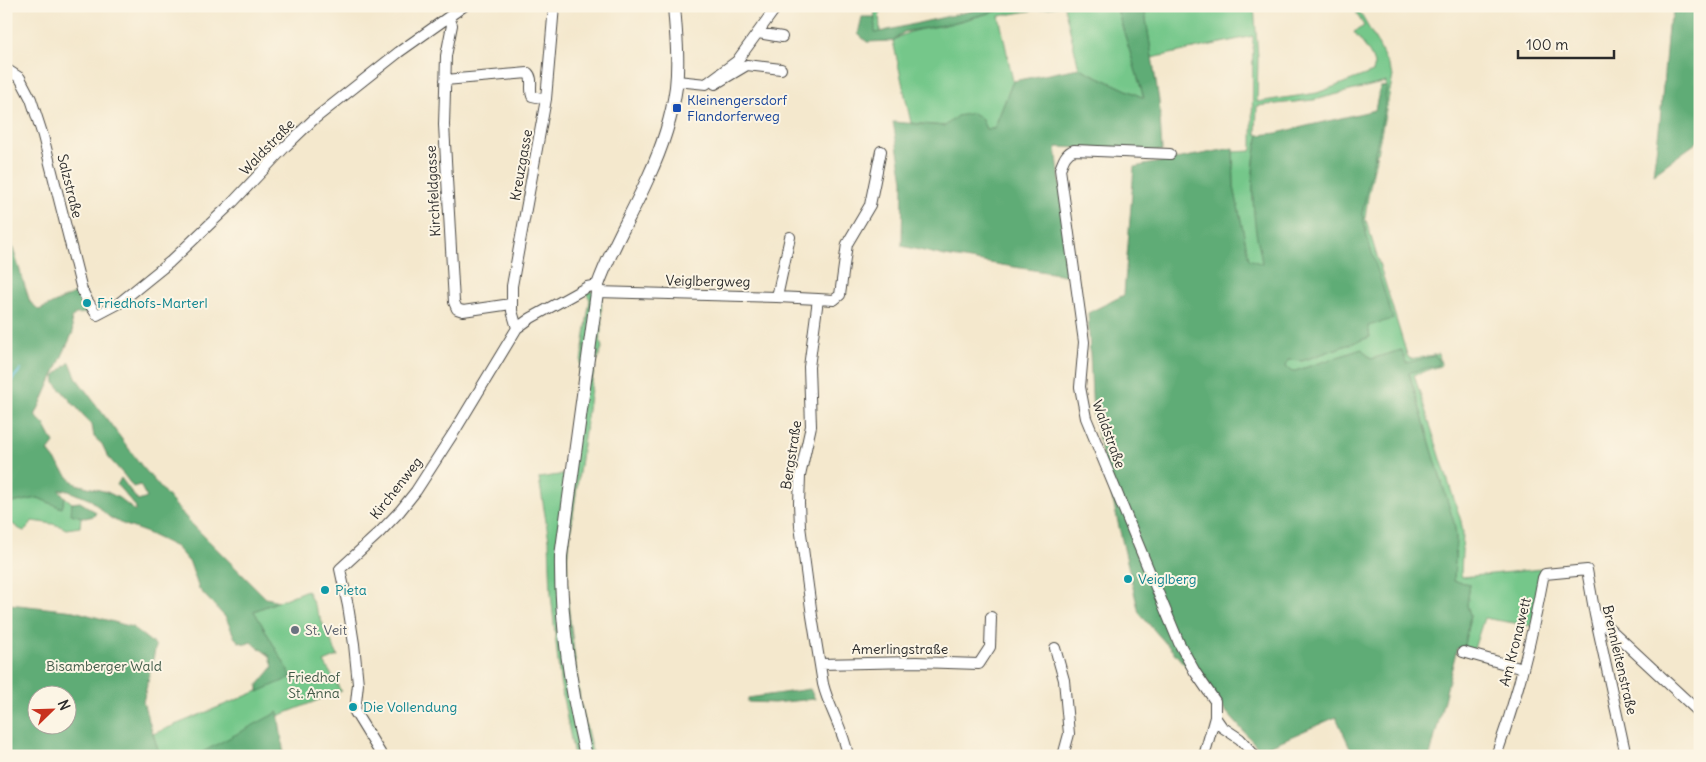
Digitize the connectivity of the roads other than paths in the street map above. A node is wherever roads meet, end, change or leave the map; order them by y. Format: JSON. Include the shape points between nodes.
{"nodes":[{"id":1,"x":554,"y":6,"type":"edge"},
{"id":2,"x":674,"y":6,"type":"edge"},
{"id":3,"x":777,"y":6,"type":"edge"},
{"id":4,"x":460,"y":7,"type":"edge"},
{"id":5,"x":450,"y":17,"type":"junction"},
{"id":6,"x":758,"y":33,"type":"junction"},
{"id":7,"x":782,"y":37,"type":"dead end"},
{"id":8,"x":6,"y":69,"type":"edge"},
{"id":9,"x":781,"y":69,"type":"dead end"},
{"id":10,"x":445,"y":80,"type":"junction"},
{"id":11,"x":677,"y":81,"type":"junction"},
{"id":12,"x":706,"y":84,"type":"junction"},
{"id":13,"x":546,"y":99,"type":"junction"},
{"id":14,"x":881,"y":151,"type":"dead end"},
{"id":15,"x":1170,"y":154,"type":"dead end"},
{"id":16,"x":790,"y":237,"type":"dead end"},
{"id":17,"x":598,"y":289,"type":"junction"},
{"id":18,"x":777,"y":297,"type":"junction"},
{"id":19,"x":818,"y":299,"type":"junction"},
{"id":20,"x":511,"y":304,"type":"junction"},
{"id":21,"x":97,"y":315,"type":"joint"},
{"id":22,"x":517,"y":328,"type":"junction"},
{"id":23,"x":1587,"y":570,"type":"joint"},
{"id":24,"x":1595,"y":615,"type":"junction"},
{"id":25,"x":991,"y":617,"type":"dead end"},
{"id":26,"x":1613,"y":633,"type":"junction"},
{"id":27,"x":1600,"y":640,"type":"junction"},
{"id":28,"x":1055,"y":648,"type":"dead end"},
{"id":29,"x":1463,"y":652,"type":"dead end"},
{"id":30,"x":820,"y":664,"type":"junction"},
{"id":31,"x":1523,"y":669,"type":"junction"},
{"id":32,"x":1700,"y":713,"type":"edge"},
{"id":33,"x":1215,"y":717,"type":"junction"},
{"id":34,"x":382,"y":756,"type":"edge"},
{"id":35,"x":586,"y":756,"type":"edge"},
{"id":36,"x":848,"y":756,"type":"edge"},
{"id":37,"x":1063,"y":756,"type":"edge"},
{"id":38,"x":1204,"y":756,"type":"edge"},
{"id":39,"x":1255,"y":756,"type":"edge"},
{"id":40,"x":1496,"y":756,"type":"edge"},
{"id":41,"x":1626,"y":756,"type":"edge"}],
"edges":[{"from":1,"to":13,"type":"street","name":"Kreuzgasse"},
{"from":2,"to":11,"type":"main road"},
{"from":3,"to":6,"type":"street"},
{"from":4,"to":5,"type":"street","name":"Waldstraße"},
{"from":5,"to":10,"type":"street","name":"Kirchfeldgasse","via":[[452,25],[446,52]]},
{"from":5,"to":21,"type":"street","name":"Waldstraße","via":[[398,52],[313,120],[170,262],[118,304]]},
{"from":6,"to":7,"type":"street"},
{"from":6,"to":12,"type":"street","via":[[734,64]]},
{"from":8,"to":21,"type":"street","name":"Salzstraße","via":[[20,78],[30,95],[82,290]]},
{"from":9,"to":12,"type":"street","via":[[748,65],[720,82]]},
{"from":10,"to":13,"type":"street","via":[[528,73],[532,96]]},
{"from":10,"to":20,"type":"street","name":"Kirchfeldgasse","via":[[444,125],[454,302],[458,309],[464,311]]},
{"from":11,"to":12,"type":"street"},
{"from":11,"to":17,"type":"main road","via":[[654,163],[606,263]]},
{"from":13,"to":20,"type":"street","name":"Kreuzgasse"},
{"from":14,"to":19,"type":"street","via":[[870,205],[846,244],[840,295],[834,300]]},
{"from":15,"to":33,"type":"street","name":"Waldstraße","via":[[1074,150],[1069,151],[1060,170],[1084,342],[1080,387],[1086,418],[1179,644],[1215,701]]},
{"from":16,"to":18,"type":"street"},
{"from":17,"to":18,"type":"street","name":"Veiglbergweg"},
{"from":17,"to":22,"type":"street","name":"Kirchenweg","via":[[587,287]]},
{"from":17,"to":35,"type":"main road","via":[[561,556],[566,648]]},
{"from":18,"to":19,"type":"street","name":"Veiglbergweg"},
{"from":19,"to":30,"type":"street","name":"Bergstraße","via":[[809,361],[811,426],[800,476],[799,503],[800,531]]},
{"from":20,"to":22,"type":"street","name":"Kreuzgasse"},
{"from":22,"to":34,"type":"street","name":"Kirchenweg","via":[[416,491],[340,570],[354,644],[358,684],[355,712]]},
{"from":23,"to":24,"type":"street","name":"Brennleitenstraße"},
{"from":23,"to":31,"type":"street","name":"Am Kronawett","via":[[1545,574]]},
{"from":24,"to":26,"type":"street"},
{"from":24,"to":27,"type":"street","name":"Brennleitenstraße"},
{"from":25,"to":30,"type":"street","name":"Amerlingstraße","via":[[990,647],[979,664]]},
{"from":26,"to":27,"type":"street","via":[[1604,635]]},
{"from":26,"to":32,"type":"street"},
{"from":27,"to":41,"type":"street","name":"Brennleitenstraße"},
{"from":28,"to":37,"type":"street","via":[[1064,680],[1070,734]]},
{"from":29,"to":31,"type":"street"},
{"from":30,"to":36,"type":"street","name":"Bergstraße","via":[[826,693],[843,734]]},
{"from":31,"to":40,"type":"street","name":"Am Kronawett"},
{"from":33,"to":38,"type":"street"},
{"from":33,"to":39,"type":"street"}]}
